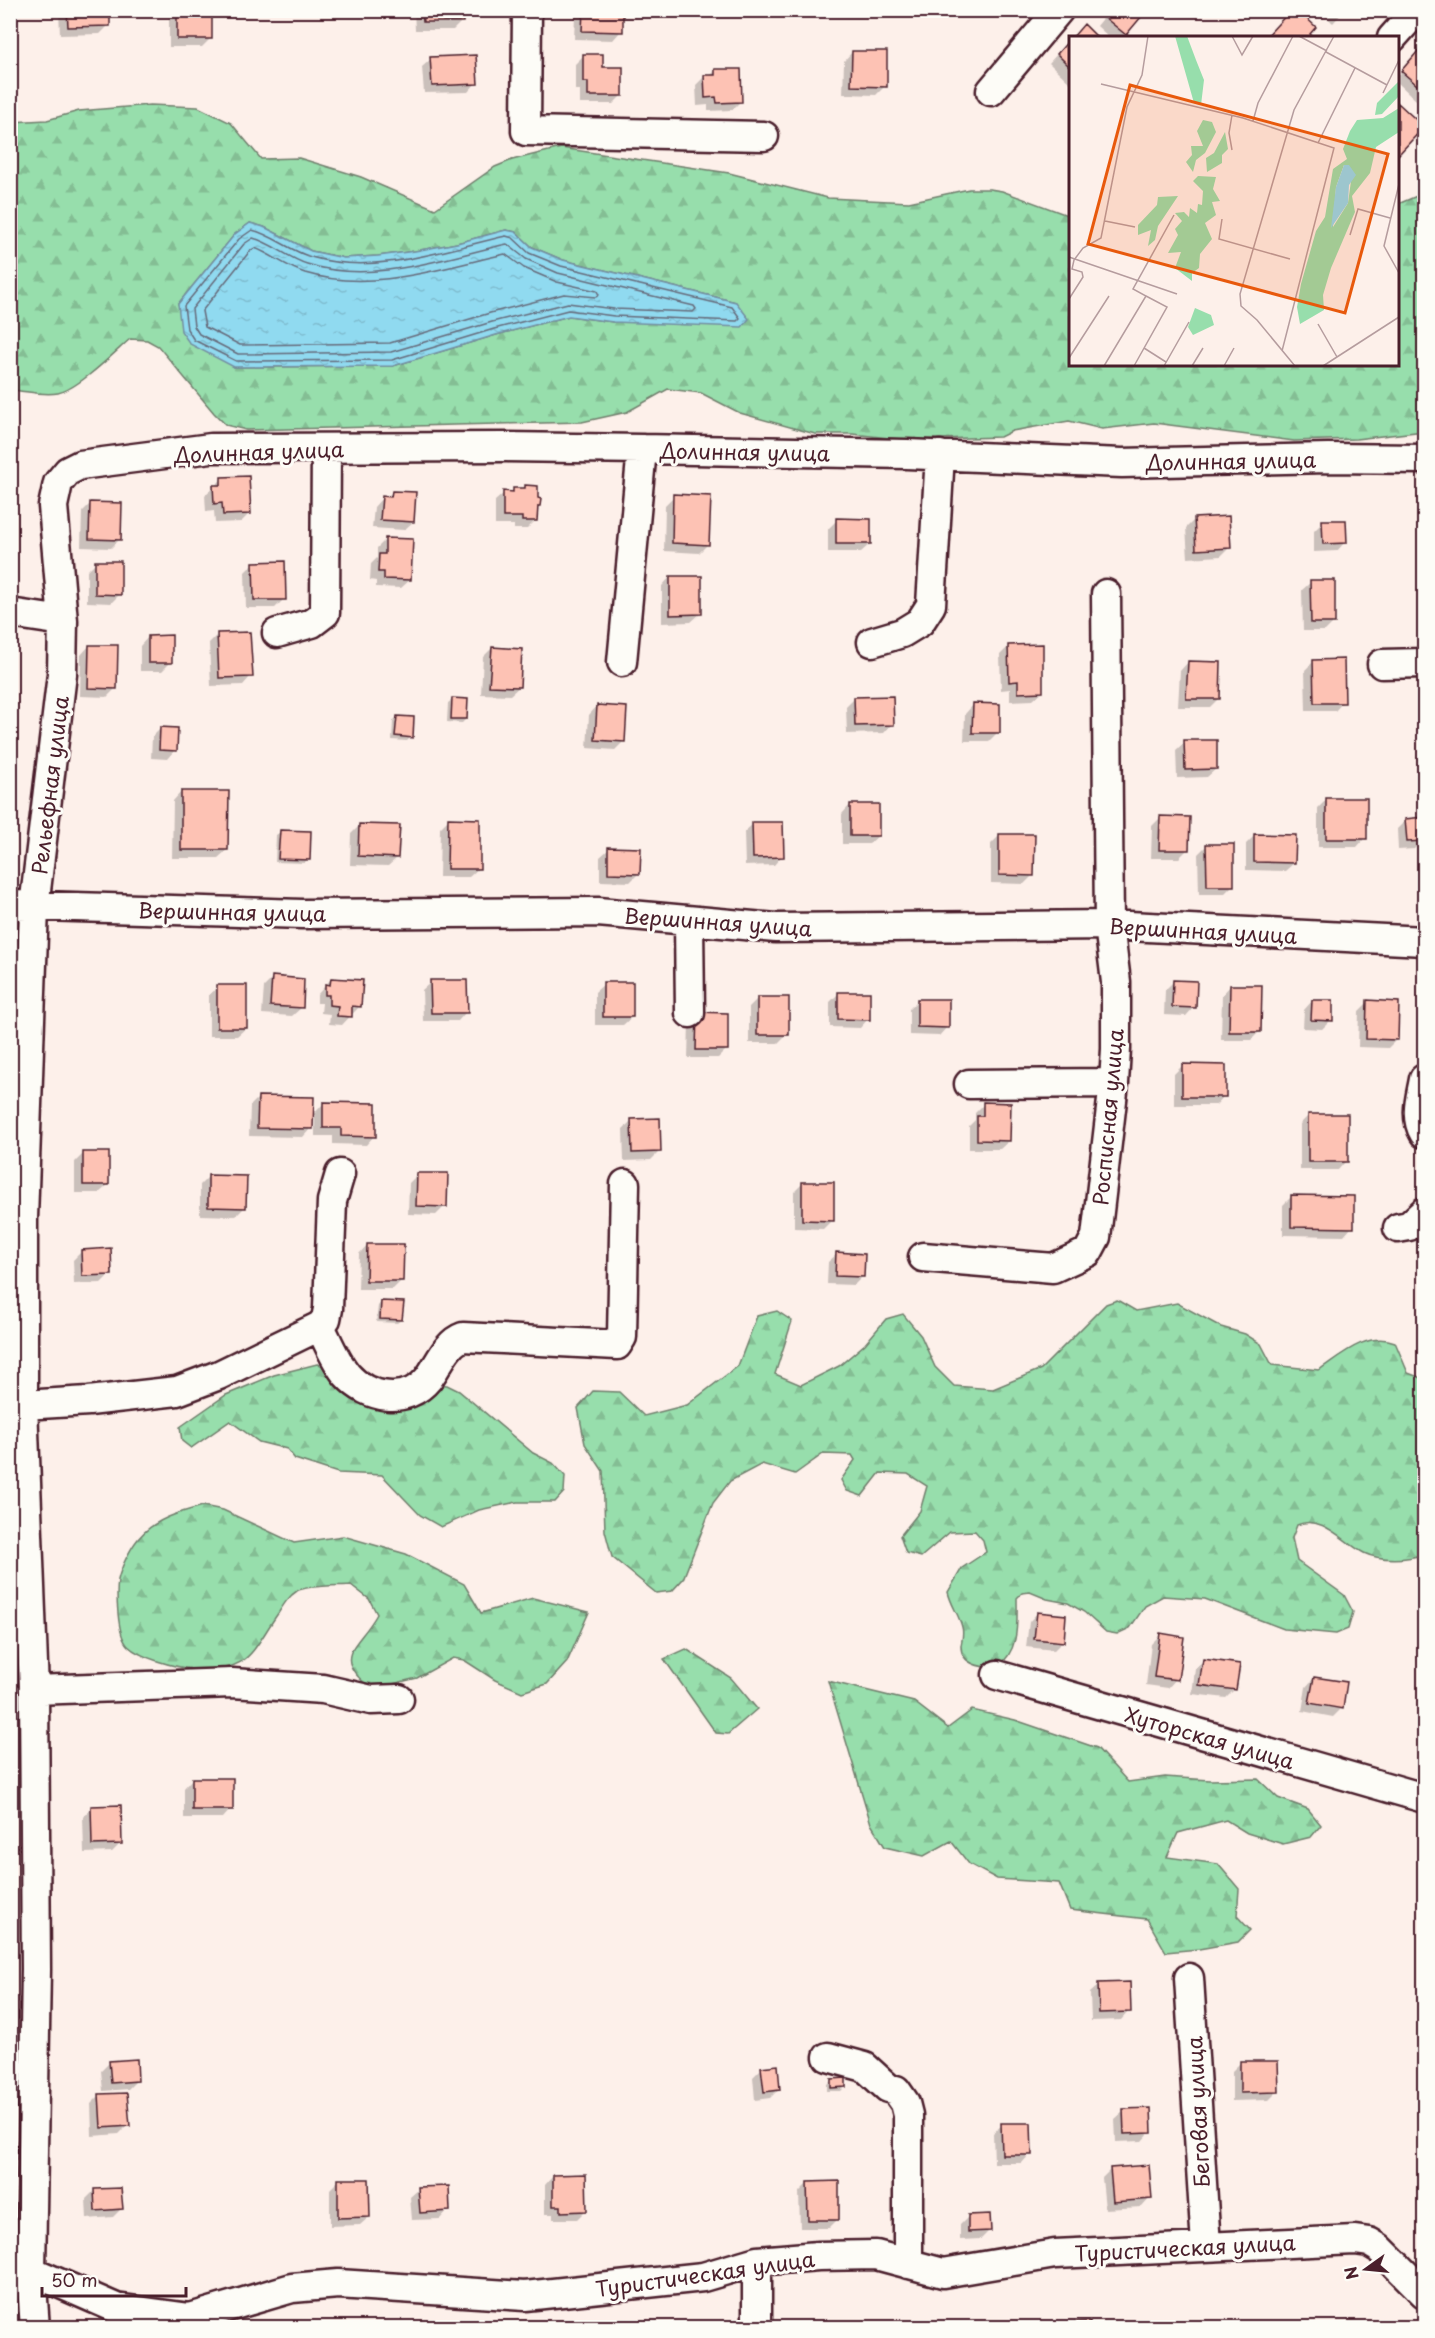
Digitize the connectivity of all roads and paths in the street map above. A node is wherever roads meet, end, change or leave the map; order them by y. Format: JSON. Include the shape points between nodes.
{"nodes":[{"id":1,"x":527,"y":10,"type":"edge"},
{"id":2,"x":1059,"y":10,"type":"edge"},
{"id":3,"x":1417,"y":10,"type":"edge"},
{"id":4,"x":1394,"y":36,"type":"edge"},
{"id":5,"x":990,"y":91,"type":"dead end"},
{"id":6,"x":764,"y":136,"type":"dead end"},
{"id":7,"x":326,"y":448,"type":"junction"},
{"id":8,"x":642,"y":449,"type":"junction"},
{"id":9,"x":940,"y":455,"type":"junction"},
{"id":10,"x":1425,"y":459,"type":"edge"},
{"id":11,"x":68,"y":471,"type":"joint"},
{"id":12,"x":1107,"y":594,"type":"dead end"},
{"id":13,"x":10,"y":613,"type":"edge"},
{"id":14,"x":63,"y":621,"type":"junction"},
{"id":15,"x":277,"y":633,"type":"dead end"},
{"id":16,"x":872,"y":642,"type":"dead end"},
{"id":17,"x":622,"y":662,"type":"dead end"},
{"id":18,"x":1425,"y":663,"type":"edge"},
{"id":19,"x":1382,"y":664,"type":"dead end"},
{"id":20,"x":22,"y":906,"type":"edge"},
{"id":21,"x":689,"y":921,"type":"junction"},
{"id":22,"x":1109,"y":925,"type":"junction"},
{"id":23,"x":1425,"y":941,"type":"edge"},
{"id":24,"x":690,"y":1013,"type":"dead end"},
{"id":25,"x":1425,"y":1079,"type":"edge"},
{"id":26,"x":1114,"y":1083,"type":"junction"},
{"id":27,"x":969,"y":1084,"type":"dead end"},
{"id":28,"x":1425,"y":1133,"type":"edge"},
{"id":29,"x":340,"y":1174,"type":"dead end"},
{"id":30,"x":625,"y":1184,"type":"dead end"},
{"id":31,"x":1425,"y":1212,"type":"edge"},
{"id":32,"x":17,"y":1218,"type":"edge"},
{"id":33,"x":1398,"y":1228,"type":"dead end"},
{"id":34,"x":923,"y":1257,"type":"dead end"},
{"id":35,"x":320,"y":1326,"type":"junction"},
{"id":36,"x":23,"y":1404,"type":"junction"},
{"id":37,"x":997,"y":1676,"type":"dead end"},
{"id":38,"x":34,"y":1690,"type":"junction"},
{"id":39,"x":399,"y":1699,"type":"dead end"},
{"id":40,"x":1425,"y":1798,"type":"edge"},
{"id":41,"x":1189,"y":1978,"type":"dead end"},
{"id":42,"x":828,"y":2056,"type":"dead end"},
{"id":43,"x":1205,"y":2237,"type":"junction"},
{"id":44,"x":757,"y":2262,"type":"junction"},
{"id":45,"x":908,"y":2264,"type":"junction"},
{"id":46,"x":21,"y":2271,"type":"edge"},
{"id":47,"x":1425,"y":2293,"type":"edge"},
{"id":48,"x":35,"y":2328,"type":"edge"},
{"id":49,"x":757,"y":2328,"type":"edge"}],
"edges":[{"from":1,"to":6,"type":"street","via":[[526,132]]},
{"from":2,"to":5,"type":"street"},
{"from":3,"to":4,"type":"street"},
{"from":7,"to":8,"type":"street","name":"Долинная улица"},
{"from":7,"to":11,"type":"street","name":"Долинная улица","via":[[211,448],[80,465]]},
{"from":7,"to":15,"type":"street","via":[[325,613],[312,622]]},
{"from":8,"to":9,"type":"street","name":"Долинная улица"},
{"from":8,"to":17,"type":"street"},
{"from":9,"to":10,"type":"street","name":"Долинная улица","via":[[1122,463]]},
{"from":9,"to":16,"type":"street","via":[[931,605],[920,622],[902,633]]},
{"from":11,"to":14,"type":"street","name":"Рельефная улица","via":[[58,483],[53,506]]},
{"from":12,"to":22,"type":"street","name":"Росписная улица"},
{"from":13,"to":14,"type":"street"},
{"from":14,"to":20,"type":"street","name":"Рельефная улица","via":[[62,674]]},
{"from":18,"to":19,"type":"street"},
{"from":20,"to":21,"type":"street","name":"Вершинная улица","via":[[302,914],[598,912]]},
{"from":20,"to":32,"type":"street","name":"Рельефная улица"},
{"from":21,"to":22,"type":"street","name":"Вершинная улица","via":[[776,928]]},
{"from":21,"to":24,"type":"street"},
{"from":22,"to":23,"type":"street","name":"Вершинная улица"},
{"from":22,"to":26,"type":"street","name":"Росписная улица","via":[[1116,981]]},
{"from":25,"to":28,"type":"street","via":[[1419,1106],[1420,1126]]},
{"from":26,"to":27,"type":"street"},
{"from":26,"to":34,"type":"street","name":"Росписная улица","via":[[1096,1237],[1088,1252],[1053,1268]]},
{"from":29,"to":35,"type":"street","via":[[332,1200],[328,1309]]},
{"from":30,"to":35,"type":"street","via":[[622,1337],[617,1345],[463,1337],[450,1345],[417,1390],[390,1396],[372,1392],[347,1375]]},
{"from":31,"to":33,"type":"street","via":[[1410,1226]]},
{"from":32,"to":36,"type":"street","name":"Рельефная улица"},
{"from":35,"to":36,"type":"street","via":[[177,1391]]},
{"from":36,"to":38,"type":"street","name":"Рельефная улица"},
{"from":37,"to":40,"type":"street","name":"Хуторская улица"},
{"from":38,"to":39,"type":"street","via":[[232,1683],[323,1689],[371,1700]]},
{"from":38,"to":46,"type":"street","name":"Рельефная улица","via":[[36,1969]]},
{"from":41,"to":43,"type":"street","name":"Беговая улица"},
{"from":42,"to":45,"type":"street","via":[[865,2067],[888,2088],[896,2090],[905,2103],[909,2142]]},
{"from":43,"to":45,"type":"street","name":"Туристическая улица","via":[[1055,2254],[944,2273]]},
{"from":43,"to":47,"type":"street","name":"Туристическая улица","via":[[1369,2242]]},
{"from":44,"to":45,"type":"street","name":"Туристическая улица","via":[[876,2255]]},
{"from":44,"to":46,"type":"street","name":"Туристическая улица","via":[[703,2277],[525,2296],[338,2284],[292,2288],[190,2318],[116,2308]]},
{"from":44,"to":49,"type":"street"},
{"from":46,"to":48,"type":"street","name":"Рельефная улица"}]}
